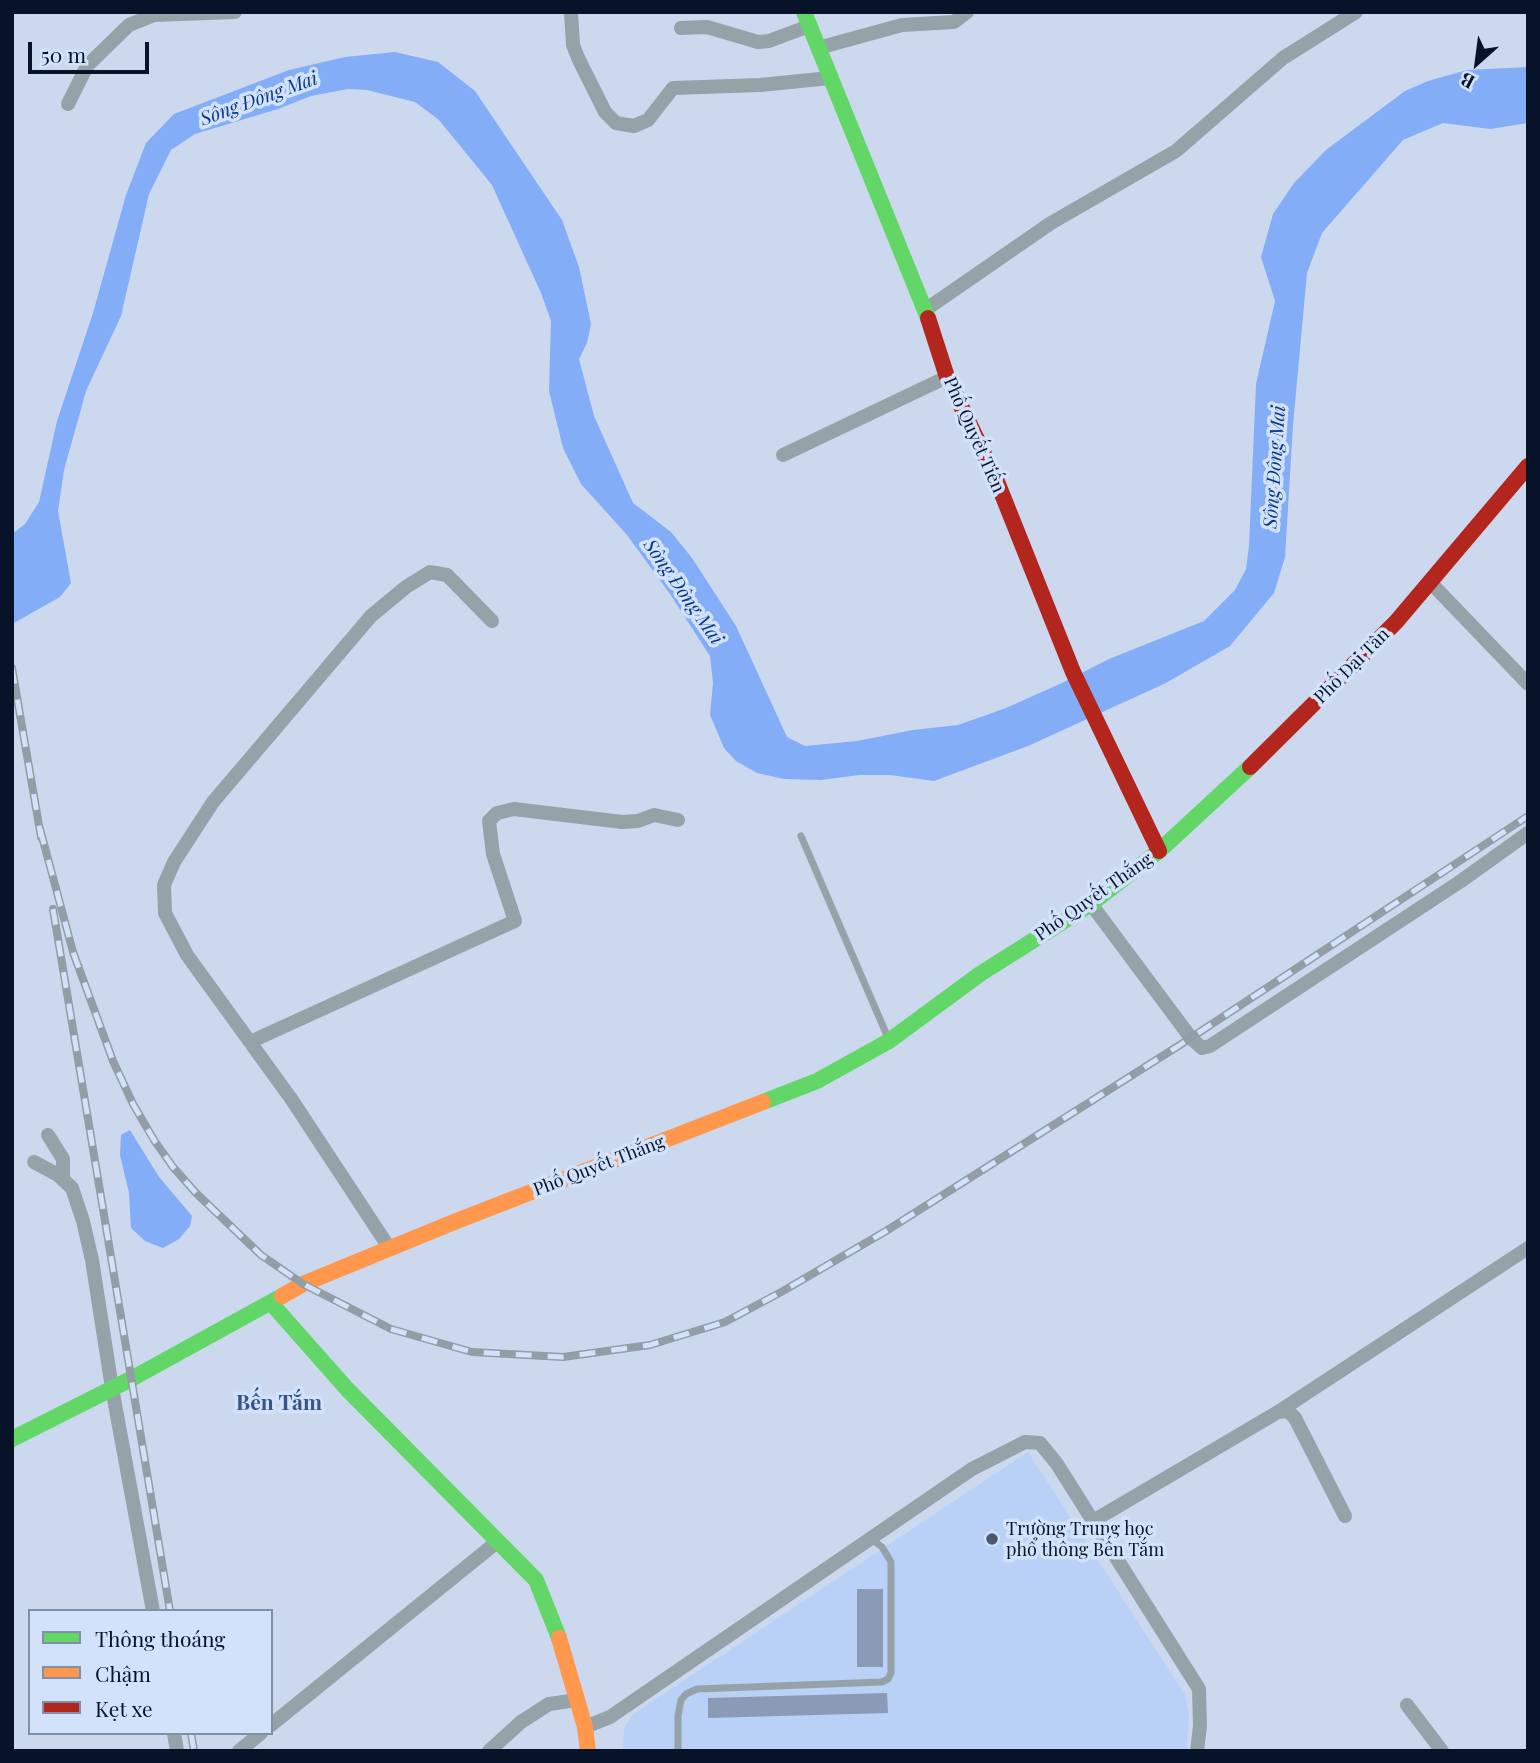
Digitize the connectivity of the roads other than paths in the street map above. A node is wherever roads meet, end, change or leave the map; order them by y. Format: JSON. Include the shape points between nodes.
{"nodes":[{"id":1,"x":235,"y":12,"type":"edge"},
{"id":2,"x":571,"y":12,"type":"edge"},
{"id":3,"x":967,"y":12,"type":"edge"},
{"id":4,"x":1356,"y":12,"type":"edge"},
{"id":5,"x":806,"y":19,"type":"edge"},
{"id":6,"x":681,"y":28,"type":"dead end"},
{"id":7,"x":818,"y":48,"type":"junction"},
{"id":8,"x":830,"y":78,"type":"junction"},
{"id":9,"x":68,"y":104,"type":"dead end"},
{"id":10,"x":925,"y":310,"type":"junction"},
{"id":11,"x":947,"y":377,"type":"junction"},
{"id":12,"x":783,"y":455,"type":"dead end"},
{"id":13,"x":1528,"y":467,"type":"edge"},
{"id":14,"x":1431,"y":583,"type":"junction"},
{"id":15,"x":492,"y":621,"type":"dead end"},
{"id":16,"x":1528,"y":684,"type":"edge"},
{"id":17,"x":678,"y":820,"type":"dead end"},
{"id":18,"x":1528,"y":833,"type":"edge"},
{"id":19,"x":801,"y":836,"type":"dead end"},
{"id":20,"x":1160,"y":851,"type":"junction"},
{"id":21,"x":1091,"y":904,"type":"junction"},
{"id":22,"x":889,"y":1041,"type":"junction"},
{"id":23,"x":250,"y":1042,"type":"junction"},
{"id":24,"x":48,"y":1135,"type":"dead end"},
{"id":25,"x":34,"y":1162,"type":"dead end"},
{"id":26,"x":63,"y":1180,"type":"junction"},
{"id":27,"x":390,"y":1248,"type":"junction"},
{"id":28,"x":1528,"y":1248,"type":"edge"},
{"id":29,"x":271,"y":1303,"type":"junction"},
{"id":30,"x":112,"y":1388,"type":"junction"},
{"id":31,"x":1278,"y":1412,"type":"junction"},
{"id":32,"x":12,"y":1438,"type":"edge"},
{"id":33,"x":1345,"y":1516,"type":"dead end"},
{"id":34,"x":1094,"y":1521,"type":"junction"},
{"id":35,"x":871,"y":1539,"type":"junction"},
{"id":36,"x":497,"y":1542,"type":"junction"},
{"id":37,"x":153,"y":1609,"type":"edge"},
{"id":38,"x":577,"y":1700,"type":"junction"},
{"id":39,"x":1407,"y":1705,"type":"dead end"},
{"id":40,"x":273,"y":1723,"type":"edge"},
{"id":41,"x":585,"y":1727,"type":"junction"},
{"id":42,"x":259,"y":1735,"type":"edge"},
{"id":43,"x":239,"y":1751,"type":"edge"},
{"id":44,"x":489,"y":1751,"type":"edge"},
{"id":45,"x":588,"y":1751,"type":"edge"},
{"id":46,"x":678,"y":1751,"type":"edge"},
{"id":47,"x":1197,"y":1751,"type":"edge"},
{"id":48,"x":1441,"y":1751,"type":"edge"}],
"edges":[{"from":1,"to":9,"type":"street","via":[[154,15],[129,25],[87,66]]},
{"from":2,"to":8,"type":"street","via":[[579,61],[604,112],[616,123],[634,127],[648,120],[673,88]]},
{"from":3,"to":7,"type":"street","via":[[954,22],[902,25]]},
{"from":4,"to":10,"type":"street","via":[[1283,58],[1177,151],[1051,223]]},
{"from":5,"to":6,"type":"street","via":[[769,41],[758,42],[707,27]]},
{"from":5,"to":7,"type":"main road","name":"Phố Quyết Tiến"},
{"from":7,"to":8,"type":"main road","name":"Phố Quyết Tiến"},
{"from":8,"to":10,"type":"main road","name":"Phố Quyết Tiến"},
{"from":10,"to":11,"type":"main road","name":"Phố Quyết Tiến"},
{"from":11,"to":12,"type":"street"},
{"from":11,"to":20,"type":"main road","name":"Phố Quyết Tiến","via":[[996,479],[1073,672]]},
{"from":13,"to":14,"type":"main road","name":"Phố Đại Tân"},
{"from":14,"to":16,"type":"street"},
{"from":14,"to":20,"type":"main road","name":"Phố Đại Tân","via":[[1261,757]]},
{"from":15,"to":23,"type":"street","via":[[447,575],[430,572],[406,587],[371,616],[213,802],[174,862],[164,885],[165,913],[187,955]]},
{"from":17,"to":23,"type":"street","via":[[654,815],[622,822],[514,809],[497,813],[489,821],[491,843],[515,921]]},
{"from":18,"to":21,"type":"street","via":[[1202,1048]]},
{"from":19,"to":22,"type":"lane"},
{"from":20,"to":21,"type":"main road","name":"Phố Quyết Thắng"},
{"from":21,"to":22,"type":"main road","name":"Phố Quyết Thắng","via":[[980,974]]},
{"from":22,"to":27,"type":"main road","name":"Phố Quyết Thắng","via":[[817,1081]]},
{"from":23,"to":27,"type":"street"},
{"from":24,"to":26,"type":"street","via":[[63,1160]]},
{"from":25,"to":26,"type":"street"},
{"from":26,"to":30,"type":"street","via":[[72,1188],[93,1260]]},
{"from":27,"to":29,"type":"main road","name":"Phố Quyết Thắng","via":[[303,1284]]},
{"from":28,"to":31,"type":"street"},
{"from":29,"to":30,"type":"main road","name":"Phố Quyết Thắng"},
{"from":29,"to":36,"type":"main road","via":[[347,1389]]},
{"from":30,"to":32,"type":"main road","name":"Phố Quyết Thắng"},
{"from":30,"to":37,"type":"street"},
{"from":31,"to":33,"type":"street","via":[[1288,1411],[1296,1418]]},
{"from":31,"to":34,"type":"street"},
{"from":34,"to":35,"type":"street","via":[[1041,1443],[1025,1442],[972,1469]]},
{"from":34,"to":47,"type":"street","via":[[1199,1689]]},
{"from":35,"to":41,"type":"street","via":[[610,1717]]},
{"from":35,"to":46,"type":"lane","via":[[891,1562],[888,1679],[697,1689],[681,1700]]},
{"from":36,"to":38,"type":"main road","via":[[536,1580]]},
{"from":36,"to":40,"type":"street"},
{"from":38,"to":41,"type":"main road"},
{"from":38,"to":44,"type":"street","via":[[549,1704]]},
{"from":39,"to":48,"type":"street"},
{"from":41,"to":45,"type":"main road"},
{"from":42,"to":43,"type":"street"}]}
